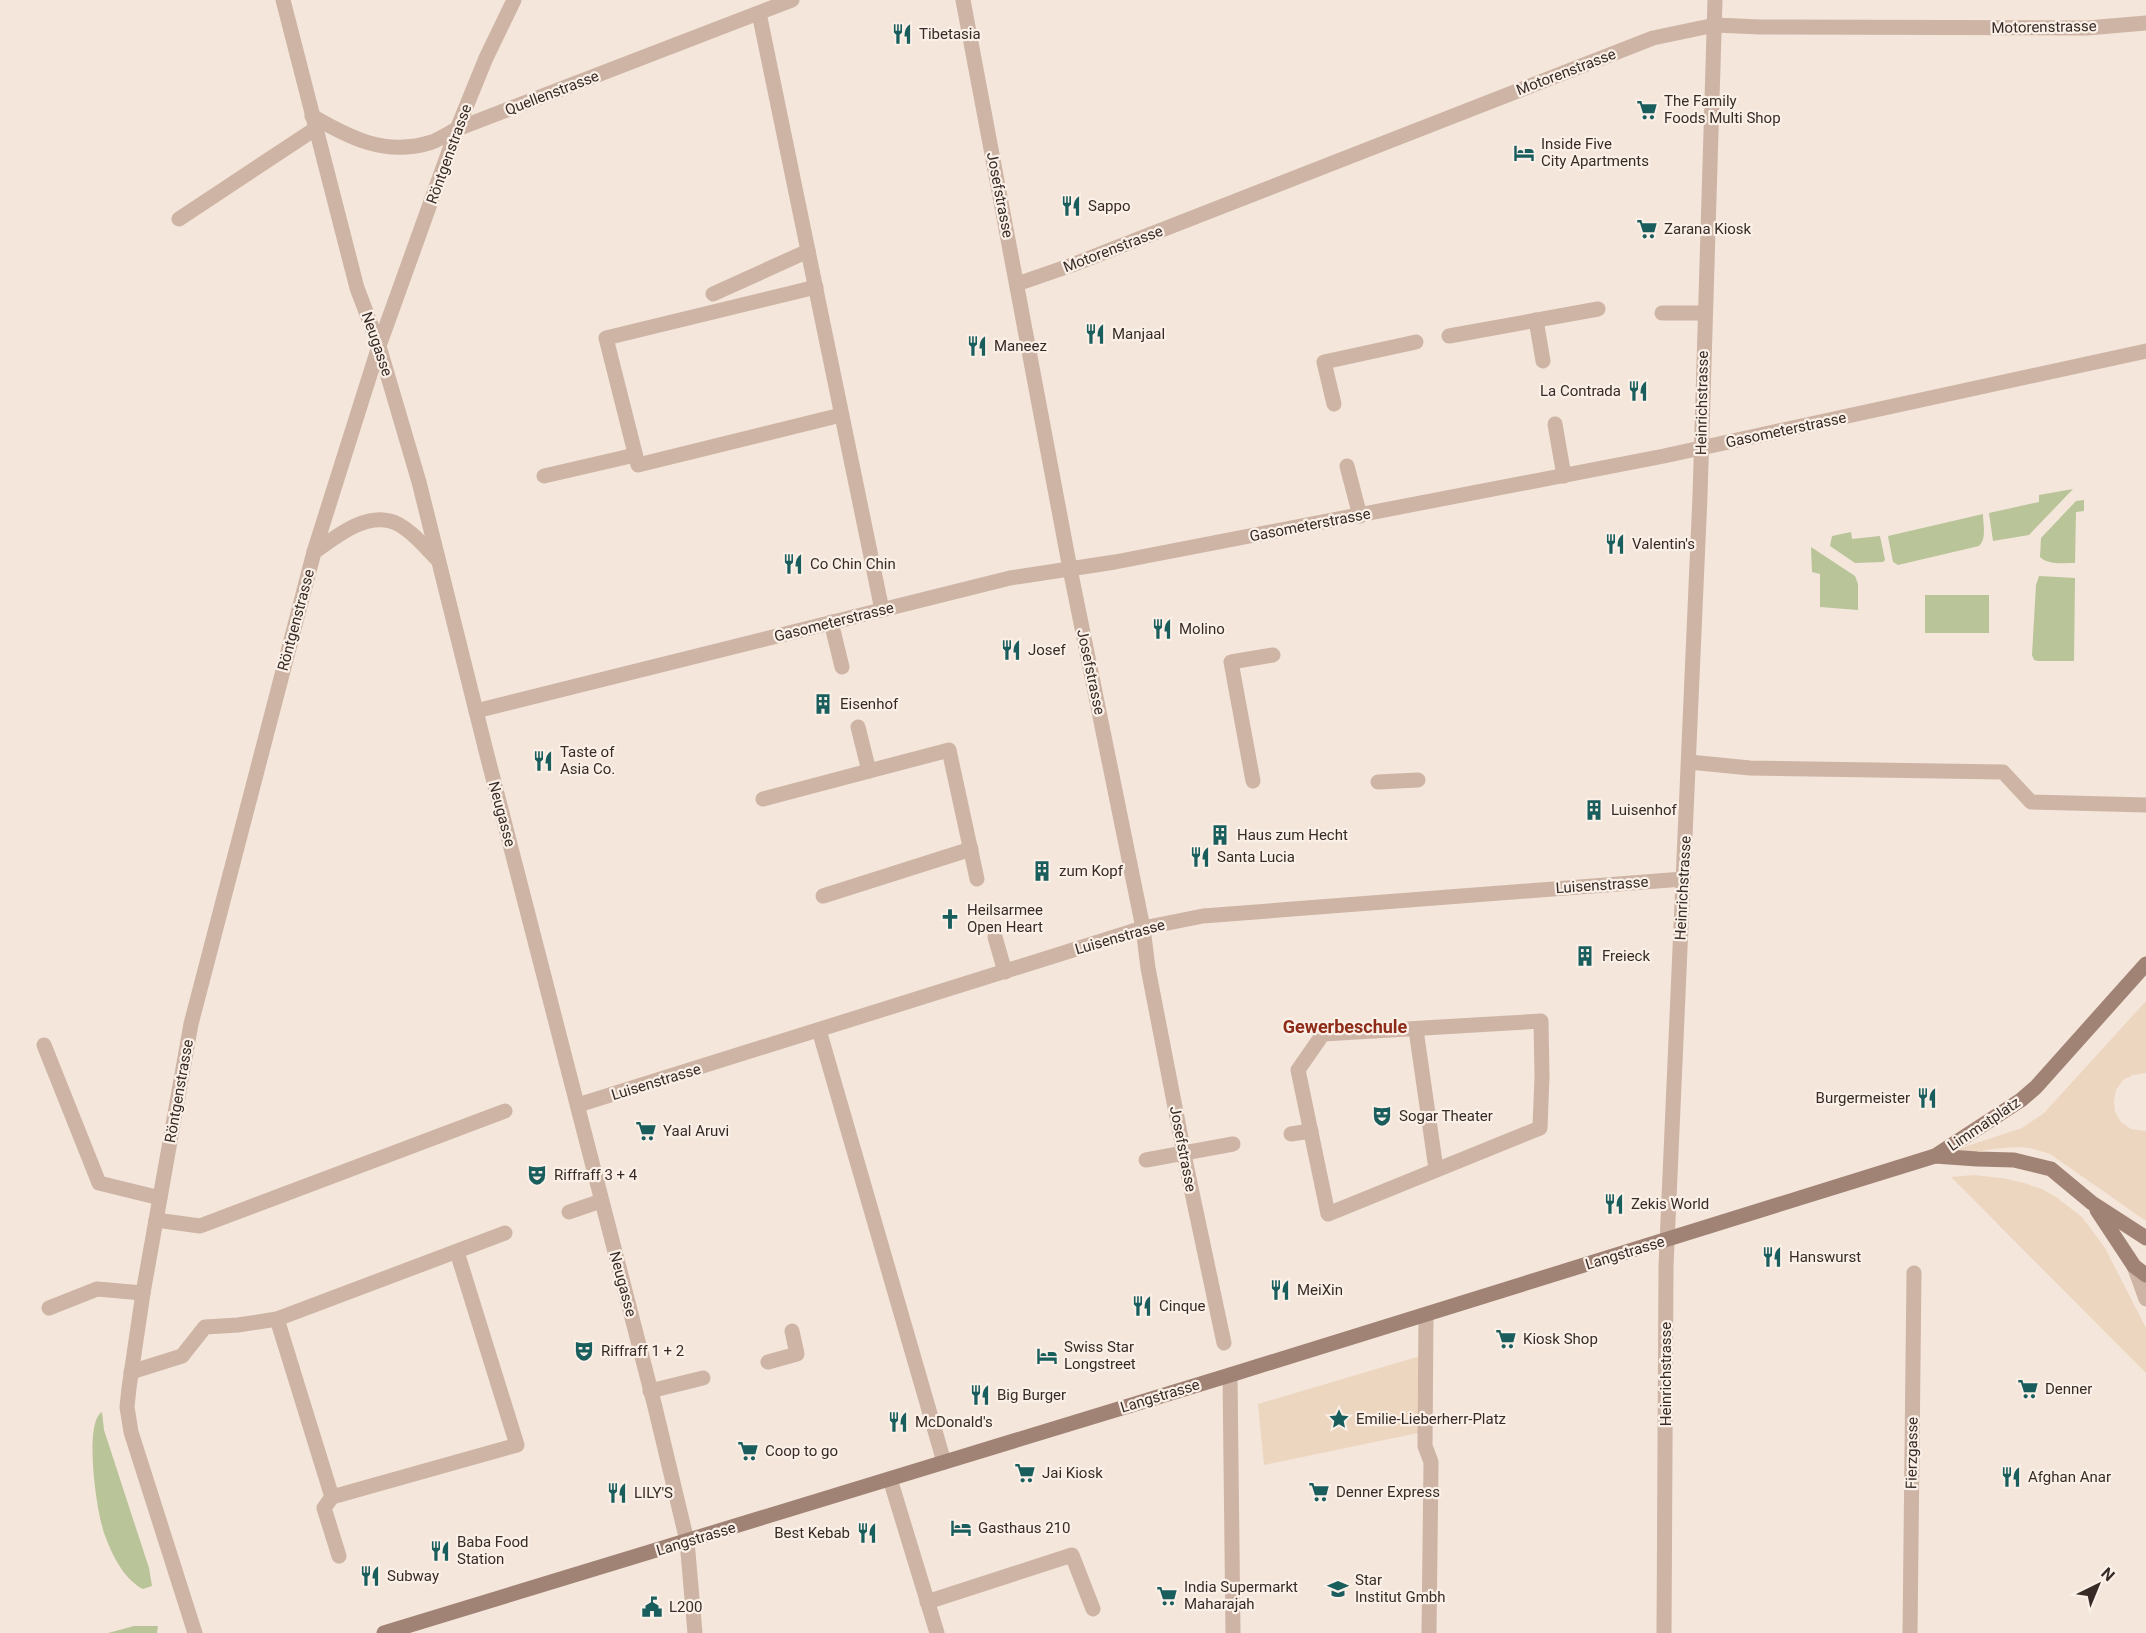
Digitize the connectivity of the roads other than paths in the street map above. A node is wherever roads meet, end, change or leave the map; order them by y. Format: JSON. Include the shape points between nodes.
{"nodes":[{"id":1,"x":283,"y":0,"type":"edge"},
{"id":2,"x":514,"y":0,"type":"edge"},
{"id":3,"x":792,"y":0,"type":"edge"},
{"id":4,"x":963,"y":0,"type":"edge"},
{"id":5,"x":1715,"y":0,"type":"edge"},
{"id":6,"x":759,"y":13,"type":"junction"},
{"id":7,"x":2146,"y":23,"type":"edge"},
{"id":8,"x":1715,"y":25,"type":"junction"},
{"id":9,"x":313,"y":122,"type":"junction"},
{"id":10,"x":457,"y":129,"type":"junction"},
{"id":11,"x":179,"y":219,"type":"dead end"},
{"id":12,"x":808,"y":251,"type":"junction"},
{"id":13,"x":1017,"y":284,"type":"junction"},
{"id":14,"x":816,"y":287,"type":"junction"},
{"id":15,"x":713,"y":294,"type":"dead end"},
{"id":16,"x":1598,"y":309,"type":"dead end"},
{"id":17,"x":1662,"y":313,"type":"dead end"},
{"id":18,"x":1704,"y":313,"type":"junction"},
{"id":19,"x":1536,"y":320,"type":"junction"},
{"id":20,"x":1449,"y":336,"type":"dead end"},
{"id":21,"x":1416,"y":342,"type":"dead end"},
{"id":22,"x":380,"y":346,"type":"junction"},
{"id":23,"x":2146,"y":351,"type":"edge"},
{"id":24,"x":1543,"y":361,"type":"dead end"},
{"id":25,"x":1334,"y":404,"type":"dead end"},
{"id":26,"x":842,"y":415,"type":"junction"},
{"id":27,"x":1555,"y":424,"type":"dead end"},
{"id":28,"x":1701,"y":448,"type":"junction"},
{"id":29,"x":635,"y":455,"type":"junction"},
{"id":30,"x":1347,"y":466,"type":"dead end"},
{"id":31,"x":544,"y":476,"type":"dead end"},
{"id":32,"x":1564,"y":476,"type":"junction"},
{"id":33,"x":1360,"y":516,"type":"junction"},
{"id":34,"x":314,"y":552,"type":"junction"},
{"id":35,"x":437,"y":559,"type":"junction"},
{"id":36,"x":1070,"y":569,"type":"junction"},
{"id":37,"x":882,"y":610,"type":"junction"},
{"id":38,"x":831,"y":622,"type":"junction"},
{"id":39,"x":1273,"y":656,"type":"dead end"},
{"id":40,"x":842,"y":667,"type":"dead end"},
{"id":41,"x":476,"y":711,"type":"junction"},
{"id":42,"x":858,"y":727,"type":"dead end"},
{"id":43,"x":1689,"y":762,"type":"junction"},
{"id":44,"x":869,"y":771,"type":"junction"},
{"id":45,"x":1418,"y":780,"type":"dead end"},
{"id":46,"x":1253,"y":781,"type":"dead end"},
{"id":47,"x":1378,"y":782,"type":"dead end"},
{"id":48,"x":763,"y":799,"type":"dead end"},
{"id":49,"x":2146,"y":804,"type":"edge"},
{"id":50,"x":970,"y":849,"type":"junction"},
{"id":51,"x":977,"y":879,"type":"dead end"},
{"id":52,"x":1683,"y":879,"type":"junction"},
{"id":53,"x":823,"y":896,"type":"dead end"},
{"id":54,"x":1143,"y":928,"type":"junction"},
{"id":55,"x":994,"y":937,"type":"dead end"},
{"id":56,"x":2146,"y":964,"type":"edge"},
{"id":57,"x":1005,"y":972,"type":"junction"},
{"id":58,"x":819,"y":1030,"type":"junction"},
{"id":59,"x":1416,"y":1030,"type":"junction"},
{"id":60,"x":44,"y":1045,"type":"dead end"},
{"id":61,"x":578,"y":1106,"type":"junction"},
{"id":62,"x":505,"y":1111,"type":"dead end"},
{"id":63,"x":1311,"y":1131,"type":"junction"},
{"id":64,"x":1291,"y":1134,"type":"dead end"},
{"id":65,"x":1233,"y":1144,"type":"dead end"},
{"id":66,"x":1184,"y":1153,"type":"junction"},
{"id":67,"x":1935,"y":1156,"type":"junction"},
{"id":68,"x":1146,"y":1160,"type":"dead end"},
{"id":69,"x":1436,"y":1169,"type":"junction"},
{"id":70,"x":160,"y":1198,"type":"junction"},
{"id":71,"x":601,"y":1201,"type":"junction"},
{"id":72,"x":2092,"y":1203,"type":"junction"},
{"id":73,"x":569,"y":1212,"type":"dead end"},
{"id":74,"x":156,"y":1220,"type":"junction"},
{"id":75,"x":505,"y":1233,"type":"dead end"},
{"id":76,"x":2146,"y":1238,"type":"edge"},
{"id":77,"x":1667,"y":1240,"type":"junction"},
{"id":78,"x":457,"y":1252,"type":"junction"},
{"id":79,"x":2140,"y":1271,"type":"edge"},
{"id":80,"x":1914,"y":1273,"type":"dead end"},
{"id":81,"x":142,"y":1293,"type":"junction"},
{"id":82,"x":2146,"y":1299,"type":"edge"},
{"id":83,"x":49,"y":1308,"type":"dead end"},
{"id":84,"x":1426,"y":1314,"type":"junction"},
{"id":85,"x":277,"y":1319,"type":"junction"},
{"id":86,"x":792,"y":1331,"type":"dead end"},
{"id":87,"x":1224,"y":1343,"type":"dead end"},
{"id":88,"x":768,"y":1362,"type":"dead end"},
{"id":89,"x":131,"y":1372,"type":"junction"},
{"id":90,"x":1230,"y":1375,"type":"junction"},
{"id":91,"x":703,"y":1378,"type":"dead end"},
{"id":92,"x":650,"y":1391,"type":"junction"},
{"id":93,"x":944,"y":1462,"type":"junction"},
{"id":94,"x":890,"y":1479,"type":"junction"},
{"id":95,"x":332,"y":1497,"type":"junction"},
{"id":96,"x":687,"y":1541,"type":"junction"},
{"id":97,"x":339,"y":1556,"type":"dead end"},
{"id":98,"x":927,"y":1602,"type":"junction"},
{"id":99,"x":1093,"y":1609,"type":"dead end"},
{"id":100,"x":195,"y":1633,"type":"edge"},
{"id":101,"x":384,"y":1633,"type":"edge"},
{"id":102,"x":695,"y":1633,"type":"edge"},
{"id":103,"x":937,"y":1633,"type":"edge"},
{"id":104,"x":1233,"y":1633,"type":"edge"},
{"id":105,"x":1429,"y":1633,"type":"edge"},
{"id":106,"x":1664,"y":1633,"type":"edge"},
{"id":107,"x":1910,"y":1633,"type":"edge"}],
"edges":[{"from":1,"to":9,"type":"street","name":"Neugasse"},
{"from":2,"to":10,"type":"street","name":"Röntgenstrasse"},
{"from":3,"to":6,"type":"street","name":"Quellenstrasse"},
{"from":4,"to":13,"type":"street","name":"Josefstrasse"},
{"from":5,"to":8,"type":"street","name":"Heinrichstrasse"},
{"from":6,"to":10,"type":"street","name":"Quellenstrasse"},
{"from":6,"to":12,"type":"street"},
{"from":7,"to":8,"type":"street","name":"Motorenstrasse","via":[[2086,28]]},
{"from":8,"to":13,"type":"street","name":"Motorenstrasse","via":[[1653,38]]},
{"from":8,"to":18,"type":"street","name":"Heinrichstrasse"},
{"from":9,"to":10,"type":"street","name":"Quellenstrasse","via":[[370,145],[403,148],[432,142]]},
{"from":9,"to":11,"type":"street"},
{"from":9,"to":22,"type":"street","name":"Neugasse","via":[[357,288]]},
{"from":10,"to":22,"type":"street","name":"Röntgenstrasse"},
{"from":12,"to":14,"type":"street"},
{"from":12,"to":15,"type":"street"},
{"from":13,"to":36,"type":"street","name":"Josefstrasse"},
{"from":14,"to":26,"type":"street"},
{"from":14,"to":29,"type":"street","via":[[606,338]]},
{"from":16,"to":19,"type":"street"},
{"from":17,"to":18,"type":"street"},
{"from":18,"to":28,"type":"street","name":"Heinrichstrasse"},
{"from":19,"to":20,"type":"street"},
{"from":19,"to":24,"type":"street"},
{"from":21,"to":25,"type":"street","via":[[1324,362]]},
{"from":22,"to":34,"type":"street","name":"Röntgenstrasse"},
{"from":22,"to":35,"type":"street","name":"Neugasse"},
{"from":23,"to":28,"type":"street","name":"Gasometerstrasse"},
{"from":26,"to":29,"type":"street","via":[[638,465]]},
{"from":26,"to":37,"type":"street"},
{"from":27,"to":32,"type":"street"},
{"from":28,"to":32,"type":"street","name":"Gasometerstrasse"},
{"from":28,"to":43,"type":"street","name":"Heinrichstrasse"},
{"from":29,"to":31,"type":"street"},
{"from":30,"to":33,"type":"street"},
{"from":32,"to":33,"type":"street","name":"Gasometerstrasse"},
{"from":33,"to":36,"type":"street","name":"Gasometerstrasse"},
{"from":34,"to":35,"type":"street","name":"Röntgenstrasse","via":[[368,520],[391,521],[413,534]]},
{"from":34,"to":70,"type":"street","name":"Röntgenstrasse","via":[[191,1024]]},
{"from":35,"to":41,"type":"street","name":"Neugasse"},
{"from":36,"to":37,"type":"street","name":"Gasometerstrasse","via":[[1010,578]]},
{"from":36,"to":54,"type":"street","name":"Josefstrasse"},
{"from":37,"to":38,"type":"street","name":"Gasometerstrasse"},
{"from":38,"to":40,"type":"street"},
{"from":38,"to":41,"type":"street","name":"Gasometerstrasse"},
{"from":39,"to":46,"type":"street","via":[[1231,662]]},
{"from":41,"to":61,"type":"street","name":"Neugasse"},
{"from":42,"to":44,"type":"street"},
{"from":43,"to":49,"type":"street","via":[[1750,768],[2002,771],[2031,802]]},
{"from":43,"to":52,"type":"street","name":"Heinrichstrasse"},
{"from":44,"to":48,"type":"street"},
{"from":44,"to":50,"type":"street","via":[[949,750]]},
{"from":45,"to":47,"type":"street"},
{"from":50,"to":51,"type":"street"},
{"from":50,"to":53,"type":"street"},
{"from":52,"to":54,"type":"street","name":"Luisenstrasse","via":[[1203,916]]},
{"from":52,"to":77,"type":"street","name":"Heinrichstrasse"},
{"from":54,"to":57,"type":"street","name":"Luisenstrasse"},
{"from":54,"to":66,"type":"street","name":"Josefstrasse"},
{"from":55,"to":57,"type":"street"},
{"from":56,"to":67,"type":"street","name":"Limmatplatz","via":[[2036,1087]]},
{"from":57,"to":58,"type":"street","name":"Luisenstrasse"},
{"from":58,"to":61,"type":"street","name":"Luisenstrasse"},
{"from":58,"to":93,"type":"street"},
{"from":59,"to":63,"type":"street","via":[[1323,1035],[1298,1070]]},
{"from":59,"to":69,"type":"street"},
{"from":59,"to":69,"type":"street","via":[[1541,1021],[1540,1128]]},
{"from":60,"to":70,"type":"street","via":[[99,1183]]},
{"from":61,"to":71,"type":"street","name":"Neugasse"},
{"from":62,"to":74,"type":"street","via":[[200,1227]]},
{"from":63,"to":64,"type":"street"},
{"from":63,"to":69,"type":"street","via":[[1328,1214]]},
{"from":65,"to":66,"type":"street"},
{"from":66,"to":68,"type":"street"},
{"from":66,"to":87,"type":"street","name":"Josefstrasse"},
{"from":67,"to":72,"type":"street","name":"Limmatplatz","via":[[2014,1160],[2051,1169]]},
{"from":67,"to":77,"type":"street","name":"Langstrasse"},
{"from":70,"to":74,"type":"street","name":"Röntgenstrasse"},
{"from":71,"to":73,"type":"street"},
{"from":71,"to":92,"type":"street","name":"Neugasse"},
{"from":72,"to":76,"type":"street","name":"Limmatplatz"},
{"from":72,"to":79,"type":"street","name":"Limmatplatz"},
{"from":74,"to":81,"type":"street","name":"Röntgenstrasse"},
{"from":75,"to":78,"type":"street"},
{"from":77,"to":84,"type":"street","name":"Langstrasse"},
{"from":77,"to":106,"type":"street","name":"Heinrichstrasse"},
{"from":78,"to":85,"type":"street"},
{"from":78,"to":95,"type":"street","via":[[517,1445]]},
{"from":79,"to":82,"type":"street","name":"Limmatplatz"},
{"from":80,"to":107,"type":"street","name":"Fierzgasse"},
{"from":81,"to":83,"type":"street","via":[[97,1289]]},
{"from":81,"to":89,"type":"street","name":"Röntgenstrasse"},
{"from":84,"to":90,"type":"street","name":"Langstrasse"},
{"from":84,"to":105,"type":"street","via":[[1425,1446],[1431,1462]]},
{"from":85,"to":89,"type":"street","via":[[205,1327],[182,1356]]},
{"from":85,"to":95,"type":"street"},
{"from":86,"to":88,"type":"street","via":[[797,1354]]},
{"from":89,"to":100,"type":"street","name":"Röntgenstrasse","via":[[127,1407],[131,1432]]},
{"from":90,"to":93,"type":"street","name":"Langstrasse"},
{"from":90,"to":104,"type":"street"},
{"from":91,"to":92,"type":"street"},
{"from":92,"to":96,"type":"street","name":"Neugasse"},
{"from":93,"to":94,"type":"street","name":"Langstrasse"},
{"from":94,"to":96,"type":"street","name":"Langstrasse"},
{"from":94,"to":98,"type":"street"},
{"from":95,"to":97,"type":"street","via":[[324,1508]]},
{"from":96,"to":101,"type":"street","name":"Langstrasse"},
{"from":96,"to":102,"type":"street","name":"Neugasse"},
{"from":98,"to":99,"type":"street","via":[[1072,1555]]},
{"from":98,"to":103,"type":"street"}]}
